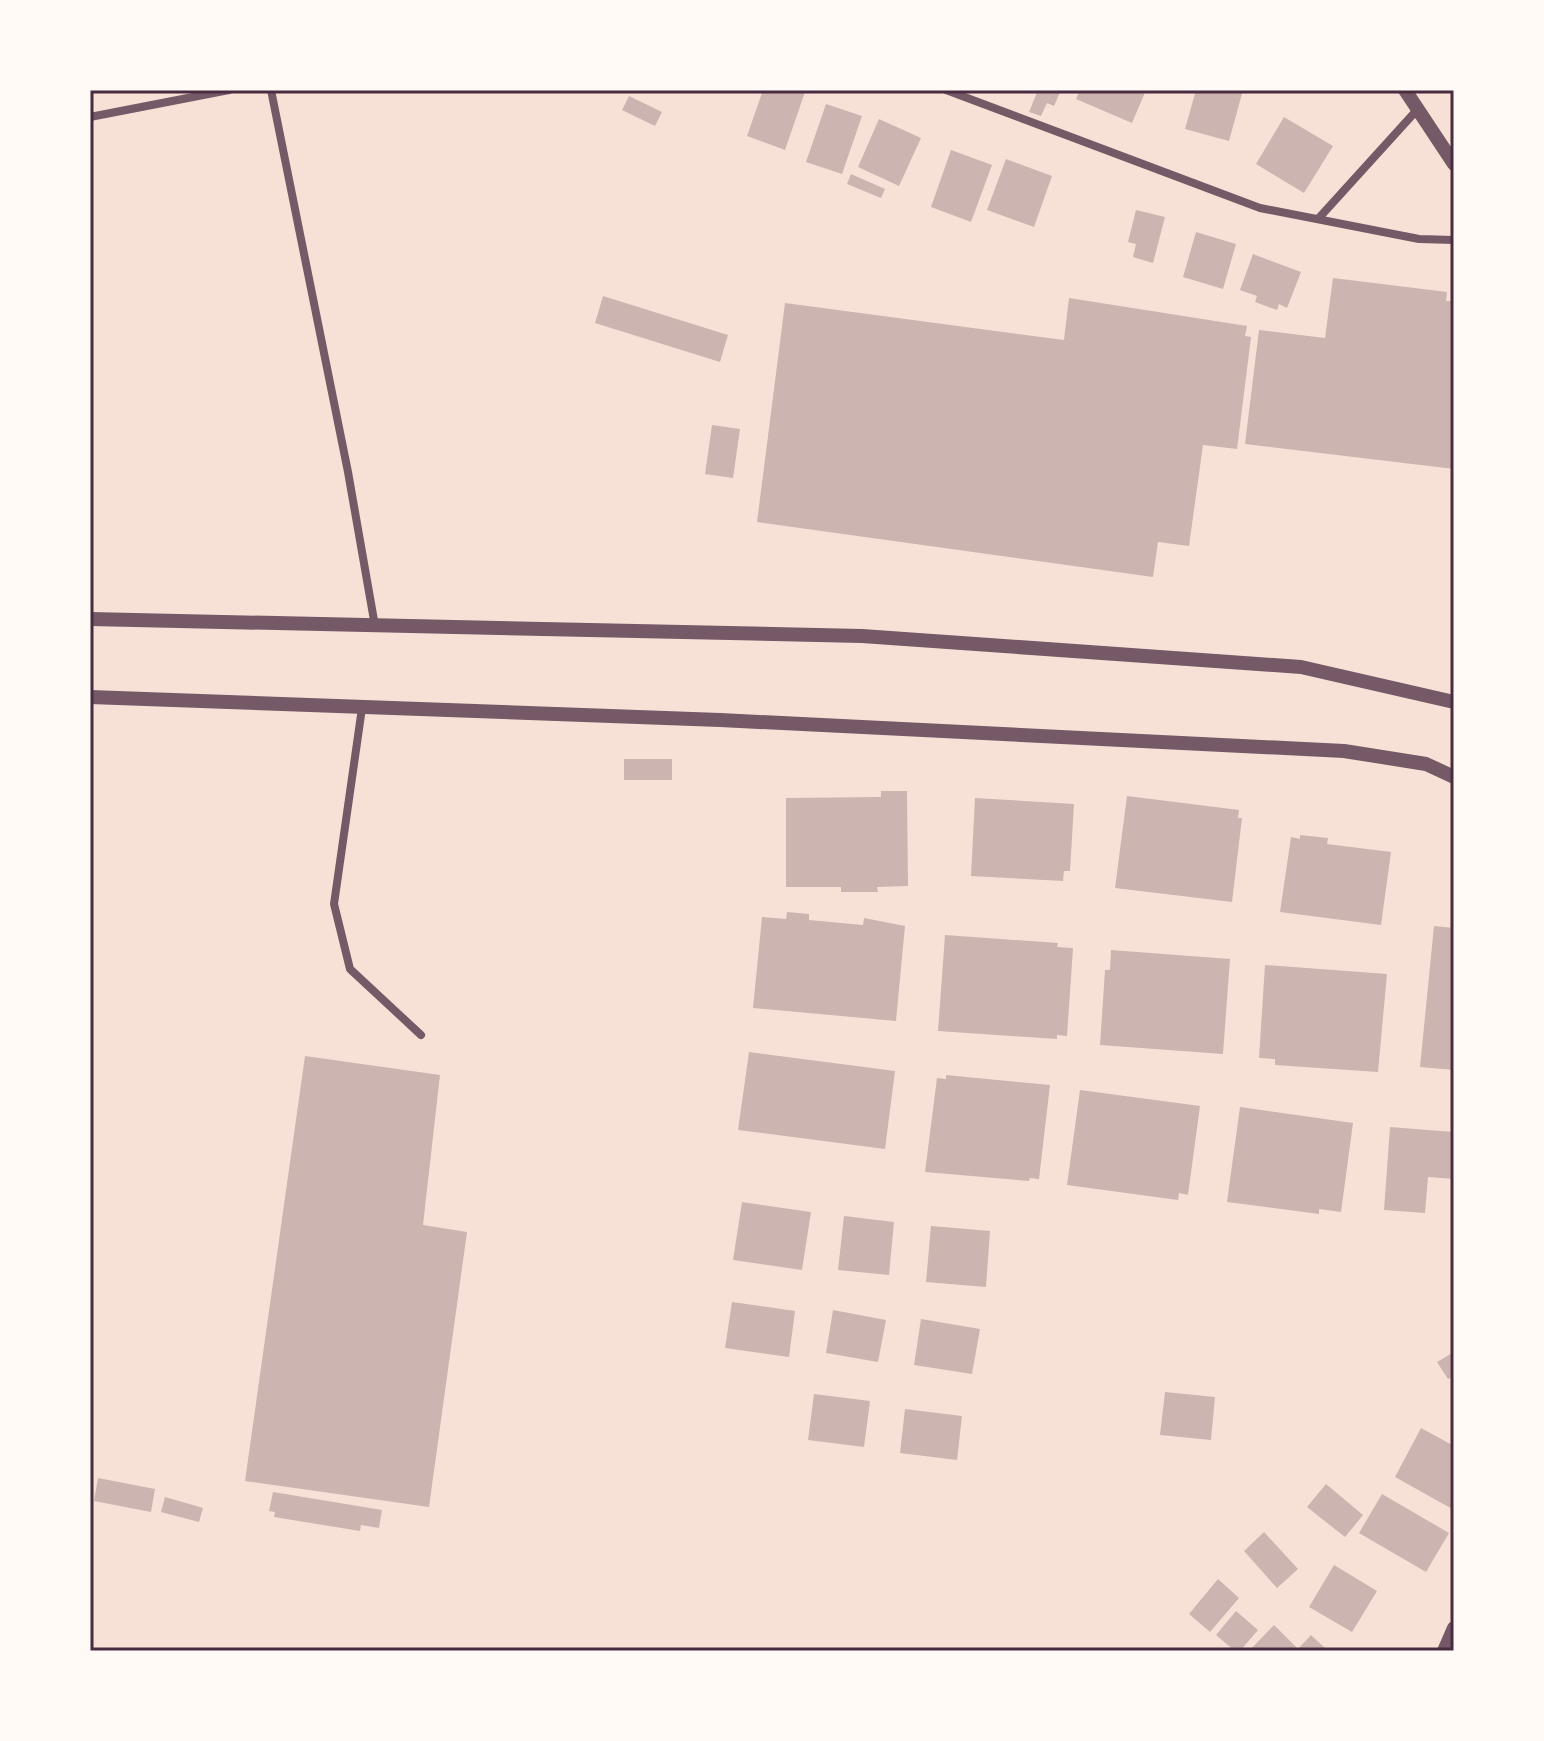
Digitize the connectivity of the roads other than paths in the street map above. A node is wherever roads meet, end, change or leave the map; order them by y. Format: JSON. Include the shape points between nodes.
{"nodes":[{"id":1,"x":229,"y":90,"type":"edge"},
{"id":2,"x":271,"y":90,"type":"edge"},
{"id":3,"x":946,"y":90,"type":"edge"},
{"id":4,"x":1405,"y":90,"type":"edge"},
{"id":5,"x":1416,"y":111,"type":"junction"},
{"id":6,"x":90,"y":117,"type":"edge"},
{"id":7,"x":1454,"y":164,"type":"edge"},
{"id":8,"x":1318,"y":219,"type":"junction"},
{"id":9,"x":1454,"y":240,"type":"edge"},
{"id":10,"x":90,"y":619,"type":"edge"},
{"id":11,"x":375,"y":626,"type":"junction"},
{"id":12,"x":90,"y":697,"type":"edge"},
{"id":13,"x":1454,"y":702,"type":"edge"},
{"id":14,"x":362,"y":708,"type":"junction"},
{"id":15,"x":1454,"y":777,"type":"edge"},
{"id":16,"x":421,"y":1035,"type":"dead end"},
{"id":17,"x":1454,"y":1628,"type":"edge"},
{"id":18,"x":1444,"y":1651,"type":"edge"}],
"edges":[{"from":1,"to":6,"type":"street"},
{"from":2,"to":11,"type":"street"},
{"from":3,"to":8,"type":"street","via":[[1260,208]]},
{"from":4,"to":5,"type":"street"},
{"from":5,"to":7,"type":"street"},
{"from":5,"to":8,"type":"street"},
{"from":8,"to":9,"type":"street","via":[[1419,239]]},
{"from":10,"to":11,"type":"street"},
{"from":11,"to":13,"type":"street","via":[[862,636],[1144,655],[1301,667]]},
{"from":12,"to":14,"type":"street"},
{"from":14,"to":15,"type":"street","via":[[1344,751],[1426,764]]},
{"from":14,"to":16,"type":"street","via":[[334,904],[350,969]]},
{"from":17,"to":18,"type":"street"}]}
